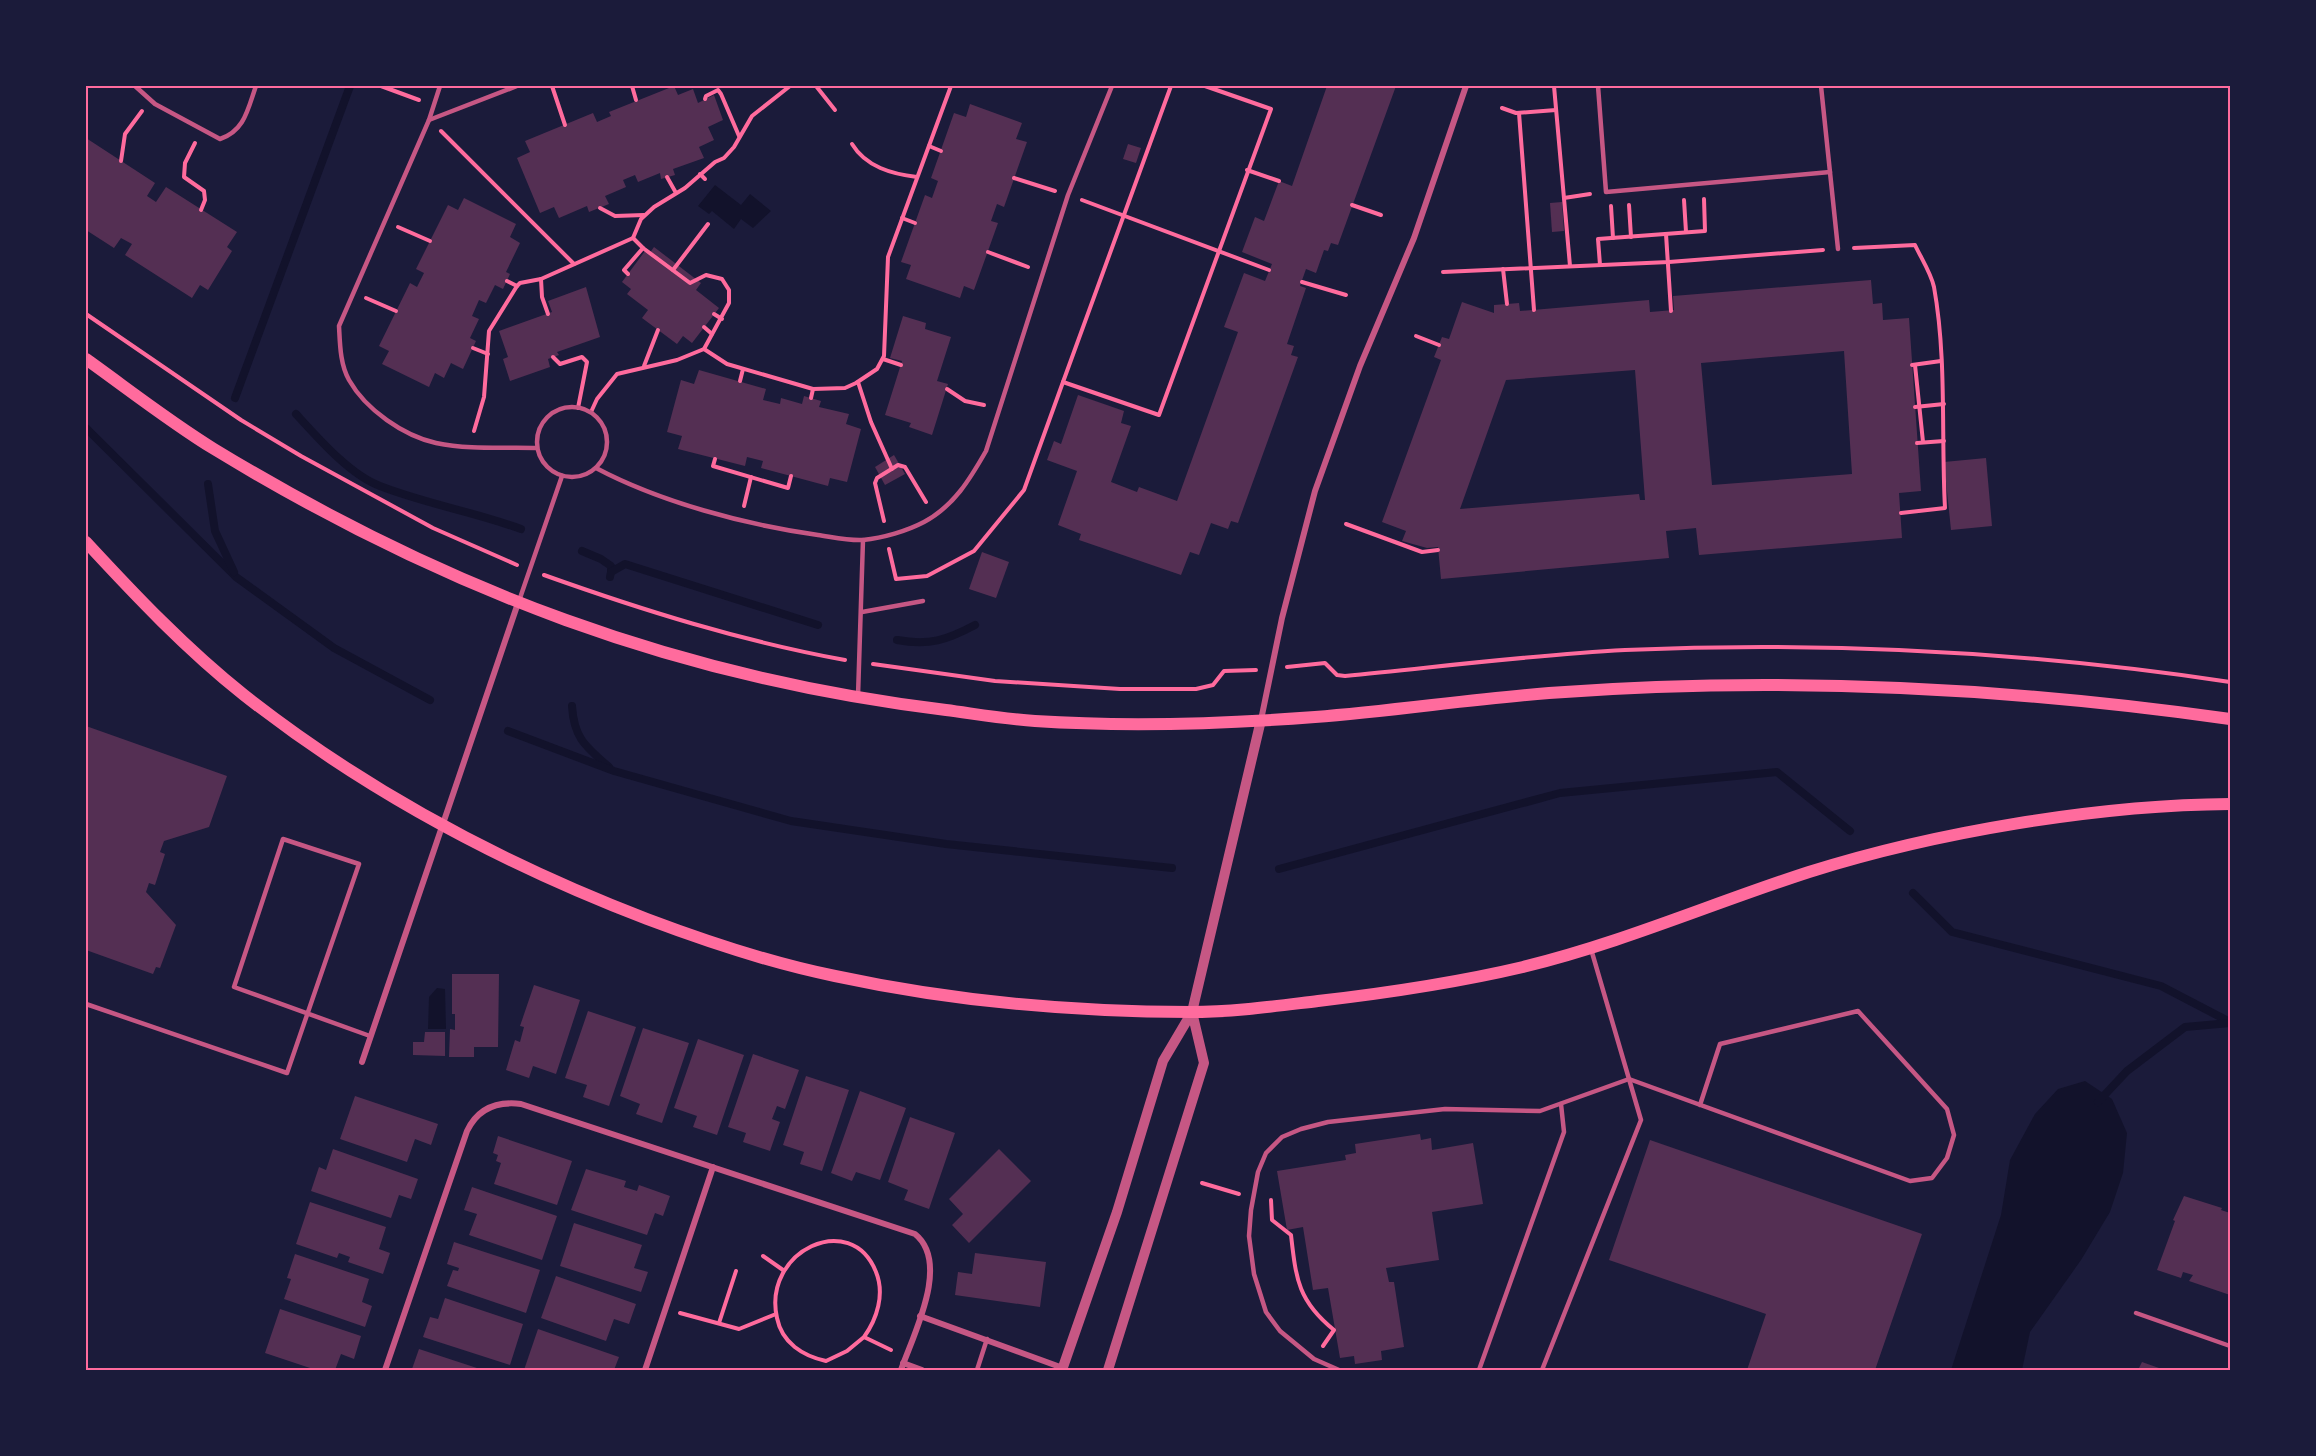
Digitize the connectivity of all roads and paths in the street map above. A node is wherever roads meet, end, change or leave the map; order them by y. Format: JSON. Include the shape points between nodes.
{"nodes":[{"id":1,"x":135,"y":86,"type":"edge"},
{"id":2,"x":256,"y":86,"type":"edge"},
{"id":3,"x":381,"y":86,"type":"edge"},
{"id":4,"x":440,"y":86,"type":"edge"},
{"id":5,"x":517,"y":86,"type":"edge"},
{"id":6,"x":552,"y":86,"type":"edge"},
{"id":7,"x":632,"y":86,"type":"edge"},
{"id":8,"x":790,"y":86,"type":"edge"},
{"id":9,"x":816,"y":86,"type":"edge"},
{"id":10,"x":951,"y":86,"type":"edge"},
{"id":11,"x":1112,"y":86,"type":"edge"},
{"id":12,"x":1171,"y":86,"type":"edge"},
{"id":13,"x":1205,"y":86,"type":"edge"},
{"id":14,"x":1466,"y":86,"type":"edge"},
{"id":15,"x":1554,"y":86,"type":"edge"},
{"id":16,"x":1598,"y":86,"type":"edge"},
{"id":17,"x":1821,"y":86,"type":"edge"},
{"id":18,"x":150,"y":99,"type":"junction"},
{"id":19,"x":705,"y":99,"type":"dead end"},
{"id":20,"x":636,"y":100,"type":"dead end"},
{"id":21,"x":434,"y":106,"type":"junction"},
{"id":22,"x":1502,"y":108,"type":"dead end"},
{"id":23,"x":835,"y":110,"type":"dead end"},
{"id":24,"x":1556,"y":110,"type":"junction"},
{"id":25,"x":1519,"y":113,"type":"junction"},
{"id":26,"x":429,"y":120,"type":"junction"},
{"id":27,"x":565,"y":124,"type":"dead end"},
{"id":28,"x":201,"y":130,"type":"junction"},
{"id":29,"x":739,"y":136,"type":"junction"},
{"id":30,"x":852,"y":144,"type":"dead end"},
{"id":31,"x":929,"y":146,"type":"junction"},
{"id":32,"x":941,"y":151,"type":"dead end"},
{"id":33,"x":121,"y":161,"type":"dead end"},
{"id":34,"x":1247,"y":170,"type":"junction"},
{"id":35,"x":1830,"y":172,"type":"junction"},
{"id":36,"x":700,"y":174,"type":"junction"},
{"id":37,"x":668,"y":177,"type":"dead end"},
{"id":38,"x":917,"y":177,"type":"junction"},
{"id":39,"x":1014,"y":178,"type":"dead end"},
{"id":40,"x":705,"y":179,"type":"dead end"},
{"id":41,"x":1279,"y":181,"type":"dead end"},
{"id":42,"x":1703,"y":183,"type":"junction"},
{"id":43,"x":1683,"y":185,"type":"junction"},
{"id":44,"x":1628,"y":190,"type":"junction"},
{"id":45,"x":1608,"y":192,"type":"junction"},
{"id":46,"x":676,"y":193,"type":"junction"},
{"id":47,"x":1068,"y":195,"type":"junction"},
{"id":48,"x":1564,"y":198,"type":"junction"},
{"id":49,"x":1352,"y":205,"type":"dead end"},
{"id":50,"x":600,"y":208,"type":"dead end"},
{"id":51,"x":201,"y":210,"type":"dead end"},
{"id":52,"x":644,"y":215,"type":"junction"},
{"id":53,"x":1123,"y":215,"type":"junction"},
{"id":54,"x":1381,"y":215,"type":"dead end"},
{"id":55,"x":902,"y":218,"type":"junction"},
{"id":56,"x":384,"y":221,"type":"junction"},
{"id":57,"x":915,"y":223,"type":"dead end"},
{"id":58,"x":708,"y":224,"type":"dead end"},
{"id":59,"x":1686,"y":232,"type":"junction"},
{"id":60,"x":1666,"y":234,"type":"junction"},
{"id":61,"x":1631,"y":237,"type":"junction"},
{"id":62,"x":633,"y":238,"type":"junction"},
{"id":63,"x":1613,"y":238,"type":"junction"},
{"id":64,"x":430,"y":241,"type":"dead end"},
{"id":65,"x":643,"y":248,"type":"junction"},
{"id":66,"x":1838,"y":249,"type":"junction"},
{"id":67,"x":1220,"y":250,"type":"junction"},
{"id":68,"x":988,"y":252,"type":"dead end"},
{"id":69,"x":1669,"y":262,"type":"junction"},
{"id":70,"x":574,"y":264,"type":"junction"},
{"id":71,"x":1600,"y":265,"type":"junction"},
{"id":72,"x":1570,"y":266,"type":"junction"},
{"id":73,"x":1530,"y":268,"type":"junction"},
{"id":74,"x":1503,"y":269,"type":"junction"},
{"id":75,"x":673,"y":270,"type":"junction"},
{"id":76,"x":1269,"y":270,"type":"dead end"},
{"id":77,"x":1443,"y":272,"type":"dead end"},
{"id":78,"x":1043,"y":273,"type":"junction"},
{"id":79,"x":628,"y":274,"type":"dead end"},
{"id":80,"x":541,"y":279,"type":"junction"},
{"id":81,"x":507,"y":281,"type":"dead end"},
{"id":82,"x":1302,"y":282,"type":"dead end"},
{"id":83,"x":517,"y":286,"type":"junction"},
{"id":84,"x":353,"y":293,"type":"junction"},
{"id":85,"x":1346,"y":295,"type":"dead end"},
{"id":86,"x":1506,"y":304,"type":"dead end"},
{"id":87,"x":1534,"y":310,"type":"dead end"},
{"id":88,"x":1671,"y":310,"type":"dead end"},
{"id":89,"x":396,"y":311,"type":"dead end"},
{"id":90,"x":86,"y":314,"type":"edge"},
{"id":91,"x":548,"y":314,"type":"dead end"},
{"id":92,"x":714,"y":314,"type":"dead end"},
{"id":93,"x":722,"y":319,"type":"junction"},
{"id":94,"x":704,"y":327,"type":"dead end"},
{"id":95,"x":658,"y":330,"type":"dead end"},
{"id":96,"x":712,"y":334,"type":"junction"},
{"id":97,"x":1416,"y":336,"type":"dead end"},
{"id":98,"x":1439,"y":345,"type":"dead end"},
{"id":99,"x":473,"y":348,"type":"dead end"},
{"id":100,"x":704,"y":349,"type":"junction"},
{"id":101,"x":488,"y":354,"type":"junction"},
{"id":102,"x":553,"y":357,"type":"dead end"},
{"id":103,"x":86,"y":358,"type":"edge"},
{"id":104,"x":883,"y":359,"type":"junction"},
{"id":105,"x":1941,"y":361,"type":"junction"},
{"id":106,"x":901,"y":365,"type":"dead end"},
{"id":107,"x":644,"y":366,"type":"junction"},
{"id":108,"x":743,"y":369,"type":"junction"},
{"id":109,"x":740,"y":381,"type":"dead end"},
{"id":110,"x":858,"y":382,"type":"junction"},
{"id":111,"x":1063,"y":382,"type":"junction"},
{"id":112,"x":813,"y":389,"type":"junction"},
{"id":113,"x":947,"y":389,"type":"dead end"},
{"id":114,"x":811,"y":398,"type":"dead end"},
{"id":115,"x":1944,"y":404,"type":"junction"},
{"id":116,"x":1917,"y":407,"type":"junction"},
{"id":117,"x":578,"y":408,"type":"junction"},
{"id":118,"x":999,"y":409,"type":"junction"},
{"id":119,"x":591,"y":412,"type":"junction"},
{"id":120,"x":1944,"y":441,"type":"junction"},
{"id":121,"x":470,"y":447,"type":"junction"},
{"id":122,"x":537,"y":448,"type":"junction"},
{"id":123,"x":716,"y":459,"type":"dead end"},
{"id":124,"x":596,"y":468,"type":"junction"},
{"id":125,"x":892,"y":469,"type":"junction"},
{"id":126,"x":791,"y":476,"type":"dead end"},
{"id":127,"x":562,"y":477,"type":"junction"},
{"id":128,"x":752,"y":477,"type":"junction"},
{"id":129,"x":1900,"y":513,"type":"dead end"},
{"id":130,"x":933,"y":516,"type":"junction"},
{"id":131,"x":740,"y":520,"type":"junction"},
{"id":132,"x":1346,"y":524,"type":"dead end"},
{"id":133,"x":886,"y":535,"type":"junction"},
{"id":134,"x":863,"y":540,"type":"junction"},
{"id":135,"x":86,"y":542,"type":"edge"},
{"id":136,"x":1438,"y":550,"type":"dead end"},
{"id":137,"x":501,"y":559,"type":"dead end"},
{"id":138,"x":562,"y":582,"type":"dead end"},
{"id":139,"x":923,"y":601,"type":"dead end"},
{"id":140,"x":518,"y":603,"type":"junction"},
{"id":141,"x":862,"y":612,"type":"junction"},
{"id":142,"x":831,"y":657,"type":"dead end"},
{"id":143,"x":1310,"y":666,"type":"dead end"},
{"id":144,"x":894,"y":667,"type":"dead end"},
{"id":145,"x":1236,"y":671,"type":"dead end"},
{"id":146,"x":2230,"y":682,"type":"edge"},
{"id":147,"x":858,"y":699,"type":"junction"},
{"id":148,"x":2230,"y":718,"type":"edge"},
{"id":149,"x":1261,"y":720,"type":"junction"},
{"id":150,"x":2230,"y":804,"type":"edge"},
{"id":151,"x":442,"y":827,"type":"junction"},
{"id":152,"x":1590,"y":949,"type":"junction"},
{"id":153,"x":86,"y":1004,"type":"edge"},
{"id":154,"x":1192,"y":1012,"type":"junction"},
{"id":155,"x":308,"y":1013,"type":"junction"},
{"id":156,"x":370,"y":1036,"type":"junction"},
{"id":157,"x":362,"y":1062,"type":"dead end"},
{"id":158,"x":1629,"y":1080,"type":"junction"},
{"id":159,"x":1561,"y":1104,"type":"junction"},
{"id":160,"x":1700,"y":1104,"type":"junction"},
{"id":161,"x":713,"y":1167,"type":"junction"},
{"id":162,"x":1202,"y":1183,"type":"dead end"},
{"id":163,"x":1239,"y":1194,"type":"dead end"},
{"id":164,"x":1271,"y":1200,"type":"dead end"},
{"id":165,"x":763,"y":1257,"type":"dead end"},
{"id":166,"x":783,"y":1270,"type":"junction"},
{"id":167,"x":736,"y":1271,"type":"dead end"},
{"id":168,"x":666,"y":1308,"type":"junction"},
{"id":169,"x":2136,"y":1313,"type":"dead end"},
{"id":170,"x":776,"y":1314,"type":"junction"},
{"id":171,"x":920,"y":1316,"type":"junction"},
{"id":172,"x":719,"y":1323,"type":"junction"},
{"id":173,"x":864,"y":1337,"type":"junction"},
{"id":174,"x":987,"y":1339,"type":"junction"},
{"id":175,"x":2230,"y":1346,"type":"edge"},
{"id":176,"x":906,"y":1356,"type":"junction"},
{"id":177,"x":1314,"y":1359,"type":"junction"},
{"id":178,"x":902,"y":1367,"type":"edge"},
{"id":179,"x":1065,"y":1370,"type":"edge"},
{"id":180,"x":385,"y":1371,"type":"edge"},
{"id":181,"x":645,"y":1371,"type":"edge"},
{"id":182,"x":922,"y":1371,"type":"edge"},
{"id":183,"x":977,"y":1371,"type":"edge"},
{"id":184,"x":1108,"y":1371,"type":"edge"},
{"id":185,"x":1340,"y":1371,"type":"edge"},
{"id":186,"x":1479,"y":1371,"type":"edge"},
{"id":187,"x":1542,"y":1371,"type":"edge"}],
"edges":[{"from":1,"to":18,"type":"lane"},
{"from":2,"to":28,"type":"lane","via":[[245,118],[233,135],[220,139]]},
{"from":3,"to":21,"type":"path"},
{"from":4,"to":21,"type":"lane"},
{"from":5,"to":26,"type":"lane"},
{"from":6,"to":27,"type":"path"},
{"from":7,"to":20,"type":"path"},
{"from":8,"to":29,"type":"path","via":[[752,116]]},
{"from":9,"to":23,"type":"path"},
{"from":10,"to":31,"type":"path"},
{"from":11,"to":47,"type":"lane"},
{"from":12,"to":53,"type":"path"},
{"from":13,"to":34,"type":"path","via":[[1271,109]]},
{"from":14,"to":149,"type":"street","via":[[1414,238],[1360,366],[1315,491]]},
{"from":15,"to":24,"type":"path"},
{"from":16,"to":45,"type":"lane"},
{"from":17,"to":35,"type":"lane"},
{"from":18,"to":28,"type":"lane"},
{"from":18,"to":33,"type":"path","via":[[126,134]]},
{"from":19,"to":29,"type":"path","via":[[718,90]]},
{"from":21,"to":26,"type":"lane"},
{"from":22,"to":25,"type":"path"},
{"from":24,"to":25,"type":"path"},
{"from":24,"to":48,"type":"path"},
{"from":25,"to":73,"type":"path"},
{"from":26,"to":56,"type":"lane"},
{"from":26,"to":70,"type":"path"},
{"from":28,"to":51,"type":"path","via":[[183,172],[184,177],[204,191]]},
{"from":29,"to":36,"type":"path","via":[[724,158]]},
{"from":30,"to":38,"type":"path","via":[[883,170]]},
{"from":31,"to":32,"type":"path"},
{"from":31,"to":38,"type":"path"},
{"from":34,"to":41,"type":"path"},
{"from":34,"to":67,"type":"path"},
{"from":35,"to":42,"type":"lane"},
{"from":35,"to":66,"type":"lane"},
{"from":36,"to":40,"type":"path"},
{"from":36,"to":46,"type":"path"},
{"from":37,"to":46,"type":"path"},
{"from":38,"to":55,"type":"path"},
{"from":39,"to":47,"type":"path"},
{"from":42,"to":43,"type":"lane"},
{"from":42,"to":59,"type":"path","via":[[1705,231]]},
{"from":43,"to":44,"type":"lane"},
{"from":43,"to":59,"type":"path"},
{"from":44,"to":45,"type":"lane"},
{"from":44,"to":61,"type":"path"},
{"from":45,"to":48,"type":"path"},
{"from":45,"to":63,"type":"path"},
{"from":46,"to":52,"type":"path"},
{"from":47,"to":53,"type":"path"},
{"from":47,"to":78,"type":"lane"},
{"from":48,"to":72,"type":"path"},
{"from":49,"to":54,"type":"path"},
{"from":50,"to":52,"type":"path","via":[[615,216]]},
{"from":52,"to":62,"type":"path"},
{"from":53,"to":67,"type":"path"},
{"from":53,"to":111,"type":"path"},
{"from":55,"to":57,"type":"path"},
{"from":55,"to":104,"type":"path","via":[[886,265]]},
{"from":56,"to":64,"type":"path"},
{"from":56,"to":84,"type":"lane"},
{"from":58,"to":75,"type":"path"},
{"from":59,"to":60,"type":"path"},
{"from":60,"to":61,"type":"path"},
{"from":60,"to":69,"type":"path"},
{"from":61,"to":63,"type":"path"},
{"from":62,"to":65,"type":"path"},
{"from":62,"to":70,"type":"path"},
{"from":63,"to":71,"type":"path","via":[[1598,239]]},
{"from":65,"to":75,"type":"path"},
{"from":65,"to":79,"type":"path","via":[[624,270]]},
{"from":66,"to":69,"type":"path"},
{"from":66,"to":105,"type":"path","via":[[1915,245],[1934,286]]},
{"from":67,"to":76,"type":"path"},
{"from":67,"to":111,"type":"path","via":[[1159,415]]},
{"from":68,"to":78,"type":"path"},
{"from":69,"to":71,"type":"path"},
{"from":69,"to":88,"type":"path"},
{"from":70,"to":80,"type":"path"},
{"from":71,"to":72,"type":"path"},
{"from":72,"to":73,"type":"path"},
{"from":73,"to":74,"type":"path"},
{"from":73,"to":87,"type":"path"},
{"from":74,"to":77,"type":"path"},
{"from":74,"to":86,"type":"path"},
{"from":75,"to":93,"type":"path","via":[[690,282],[706,275],[722,279],[729,290],[729,303]]},
{"from":78,"to":118,"type":"lane"},
{"from":80,"to":83,"type":"path"},
{"from":80,"to":91,"type":"path"},
{"from":81,"to":83,"type":"path"},
{"from":82,"to":85,"type":"path"},
{"from":83,"to":101,"type":"path","via":[[489,331]]},
{"from":84,"to":89,"type":"path"},
{"from":84,"to":121,"type":"lane","via":[[339,326],[340,352],[349,380],[368,403],[396,426],[436,443]]},
{"from":90,"to":137,"type":"path","via":[[241,420],[301,456],[408,516]]},
{"from":92,"to":93,"type":"path"},
{"from":93,"to":96,"type":"path"},
{"from":94,"to":96,"type":"path"},
{"from":95,"to":107,"type":"path"},
{"from":96,"to":100,"type":"path"},
{"from":97,"to":98,"type":"path"},
{"from":99,"to":101,"type":"path"},
{"from":100,"to":107,"type":"path","via":[[677,360]]},
{"from":100,"to":108,"type":"path"},
{"from":101,"to":121,"type":"path","via":[[484,397]]},
{"from":102,"to":117,"type":"path","via":[[560,364],[582,357],[587,362]]},
{"from":103,"to":140,"type":"main road","via":[[208,445],[309,504],[426,564]]},
{"from":104,"to":106,"type":"path"},
{"from":104,"to":110,"type":"path"},
{"from":105,"to":115,"type":"path"},
{"from":105,"to":116,"type":"path","via":[[1913,365]]},
{"from":107,"to":119,"type":"path","via":[[616,374]]},
{"from":108,"to":109,"type":"path"},
{"from":108,"to":112,"type":"path"},
{"from":110,"to":112,"type":"path","via":[[845,388]]},
{"from":110,"to":125,"type":"path"},
{"from":111,"to":133,"type":"path","via":[[1024,490],[974,551],[927,576],[896,579]]},
{"from":112,"to":114,"type":"path"},
{"from":113,"to":118,"type":"path","via":[[965,401]]},
{"from":115,"to":116,"type":"path"},
{"from":115,"to":120,"type":"path"},
{"from":116,"to":120,"type":"path","via":[[1920,443]]},
{"from":117,"to":119,"type":"lane"},
{"from":117,"to":122,"type":"lane","via":[[556,411],[547,417],[537,437]]},
{"from":118,"to":130,"type":"lane","via":[[986,451],[969,483]]},
{"from":119,"to":124,"type":"lane","via":[[607,439],[607,450]]},
{"from":120,"to":129,"type":"path","via":[[1945,508]]},
{"from":121,"to":122,"type":"lane"},
{"from":122,"to":127,"type":"lane","via":[[546,466]]},
{"from":123,"to":128,"type":"path","via":[[713,466]]},
{"from":124,"to":127,"type":"lane","via":[[580,477]]},
{"from":124,"to":131,"type":"lane","via":[[628,485]]},
{"from":125,"to":130,"type":"path","via":[[901,464],[905,467]]},
{"from":125,"to":133,"type":"path","via":[[875,483]]},
{"from":126,"to":128,"type":"path","via":[[788,488]]},
{"from":127,"to":140,"type":"lane"},
{"from":128,"to":131,"type":"path"},
{"from":130,"to":133,"type":"lane"},
{"from":131,"to":134,"type":"lane","via":[[777,530]]},
{"from":132,"to":136,"type":"path","via":[[1422,552]]},
{"from":133,"to":134,"type":"lane"},
{"from":134,"to":141,"type":"lane"},
{"from":135,"to":151,"type":"main road","via":[[139,599],[238,691],[358,776]]},
{"from":138,"to":142,"type":"path","via":[[699,626]]},
{"from":139,"to":141,"type":"lane"},
{"from":140,"to":147,"type":"main road","via":[[649,649]]},
{"from":140,"to":151,"type":"street"},
{"from":141,"to":147,"type":"lane"},
{"from":143,"to":146,"type":"path","via":[[1325,663],[1337,675],[1345,676],[1623,650],[1827,647],[2059,660]]},
{"from":144,"to":145,"type":"path","via":[[995,681],[1120,689],[1196,689],[1212,685],[1224,671]]},
{"from":147,"to":149,"type":"main road","via":[[1031,721],[1130,724]]},
{"from":148,"to":149,"type":"main road","via":[[2073,700],[1795,685],[1548,693]]},
{"from":149,"to":154,"type":"street"},
{"from":150,"to":152,"type":"main road","via":[[2142,808],[2056,819],[1899,848],[1776,883]]},
{"from":151,"to":154,"type":"main road","via":[[596,899],[695,937],[824,974],[1023,1004]]},
{"from":151,"to":156,"type":"street"},
{"from":152,"to":154,"type":"main road","via":[[1409,990]]},
{"from":152,"to":158,"type":"lane"},
{"from":153,"to":155,"type":"lane","via":[[287,1072]]},
{"from":154,"to":179,"type":"street","via":[[1163,1060]]},
{"from":154,"to":184,"type":"street","via":[[1204,1063]]},
{"from":155,"to":155,"type":"lane","via":[[234,987],[283,839],[359,864]]},
{"from":155,"to":156,"type":"lane"},
{"from":156,"to":157,"type":"street"},
{"from":158,"to":159,"type":"lane"},
{"from":158,"to":160,"type":"lane"},
{"from":158,"to":187,"type":"lane","via":[[1641,1120]]},
{"from":159,"to":177,"type":"lane","via":[[1540,1111],[1445,1108],[1328,1122],[1282,1137],[1266,1153],[1251,1210],[1249,1236],[1254,1274],[1266,1312],[1280,1331]]},
{"from":159,"to":186,"type":"lane","via":[[1564,1132]]},
{"from":160,"to":160,"type":"lane","via":[[1910,1181],[1932,1178],[1947,1158],[1954,1134],[1947,1109],[1858,1011],[1720,1044]]},
{"from":161,"to":168,"type":"street"},
{"from":161,"to":171,"type":"street","via":[[906,1229],[920,1238],[927,1248],[931,1277]]},
{"from":161,"to":180,"type":"street","via":[[521,1104],[487,1108],[476,1115],[467,1131]]},
{"from":162,"to":163,"type":"path"},
{"from":164,"to":177,"type":"path","via":[[1272,1220],[1291,1235],[1302,1295],[1334,1330]]},
{"from":165,"to":166,"type":"path"},
{"from":166,"to":170,"type":"path","via":[[774,1297]]},
{"from":166,"to":173,"type":"path","via":[[799,1253],[827,1242],[838,1241],[858,1249],[874,1266],[880,1282],[874,1323]]},
{"from":167,"to":172,"type":"path"},
{"from":168,"to":172,"type":"path"},
{"from":168,"to":181,"type":"street"},
{"from":169,"to":175,"type":"lane"},
{"from":170,"to":172,"type":"path","via":[[738,1329]]},
{"from":170,"to":173,"type":"path","via":[[788,1341],[826,1361]]},
{"from":171,"to":174,"type":"street"},
{"from":171,"to":176,"type":"street"},
{"from":173,"to":176,"type":"path"},
{"from":174,"to":179,"type":"street"},
{"from":174,"to":183,"type":"lane"},
{"from":176,"to":178,"type":"street"},
{"from":177,"to":185,"type":"lane"},
{"from":178,"to":182,"type":"street"}]}
